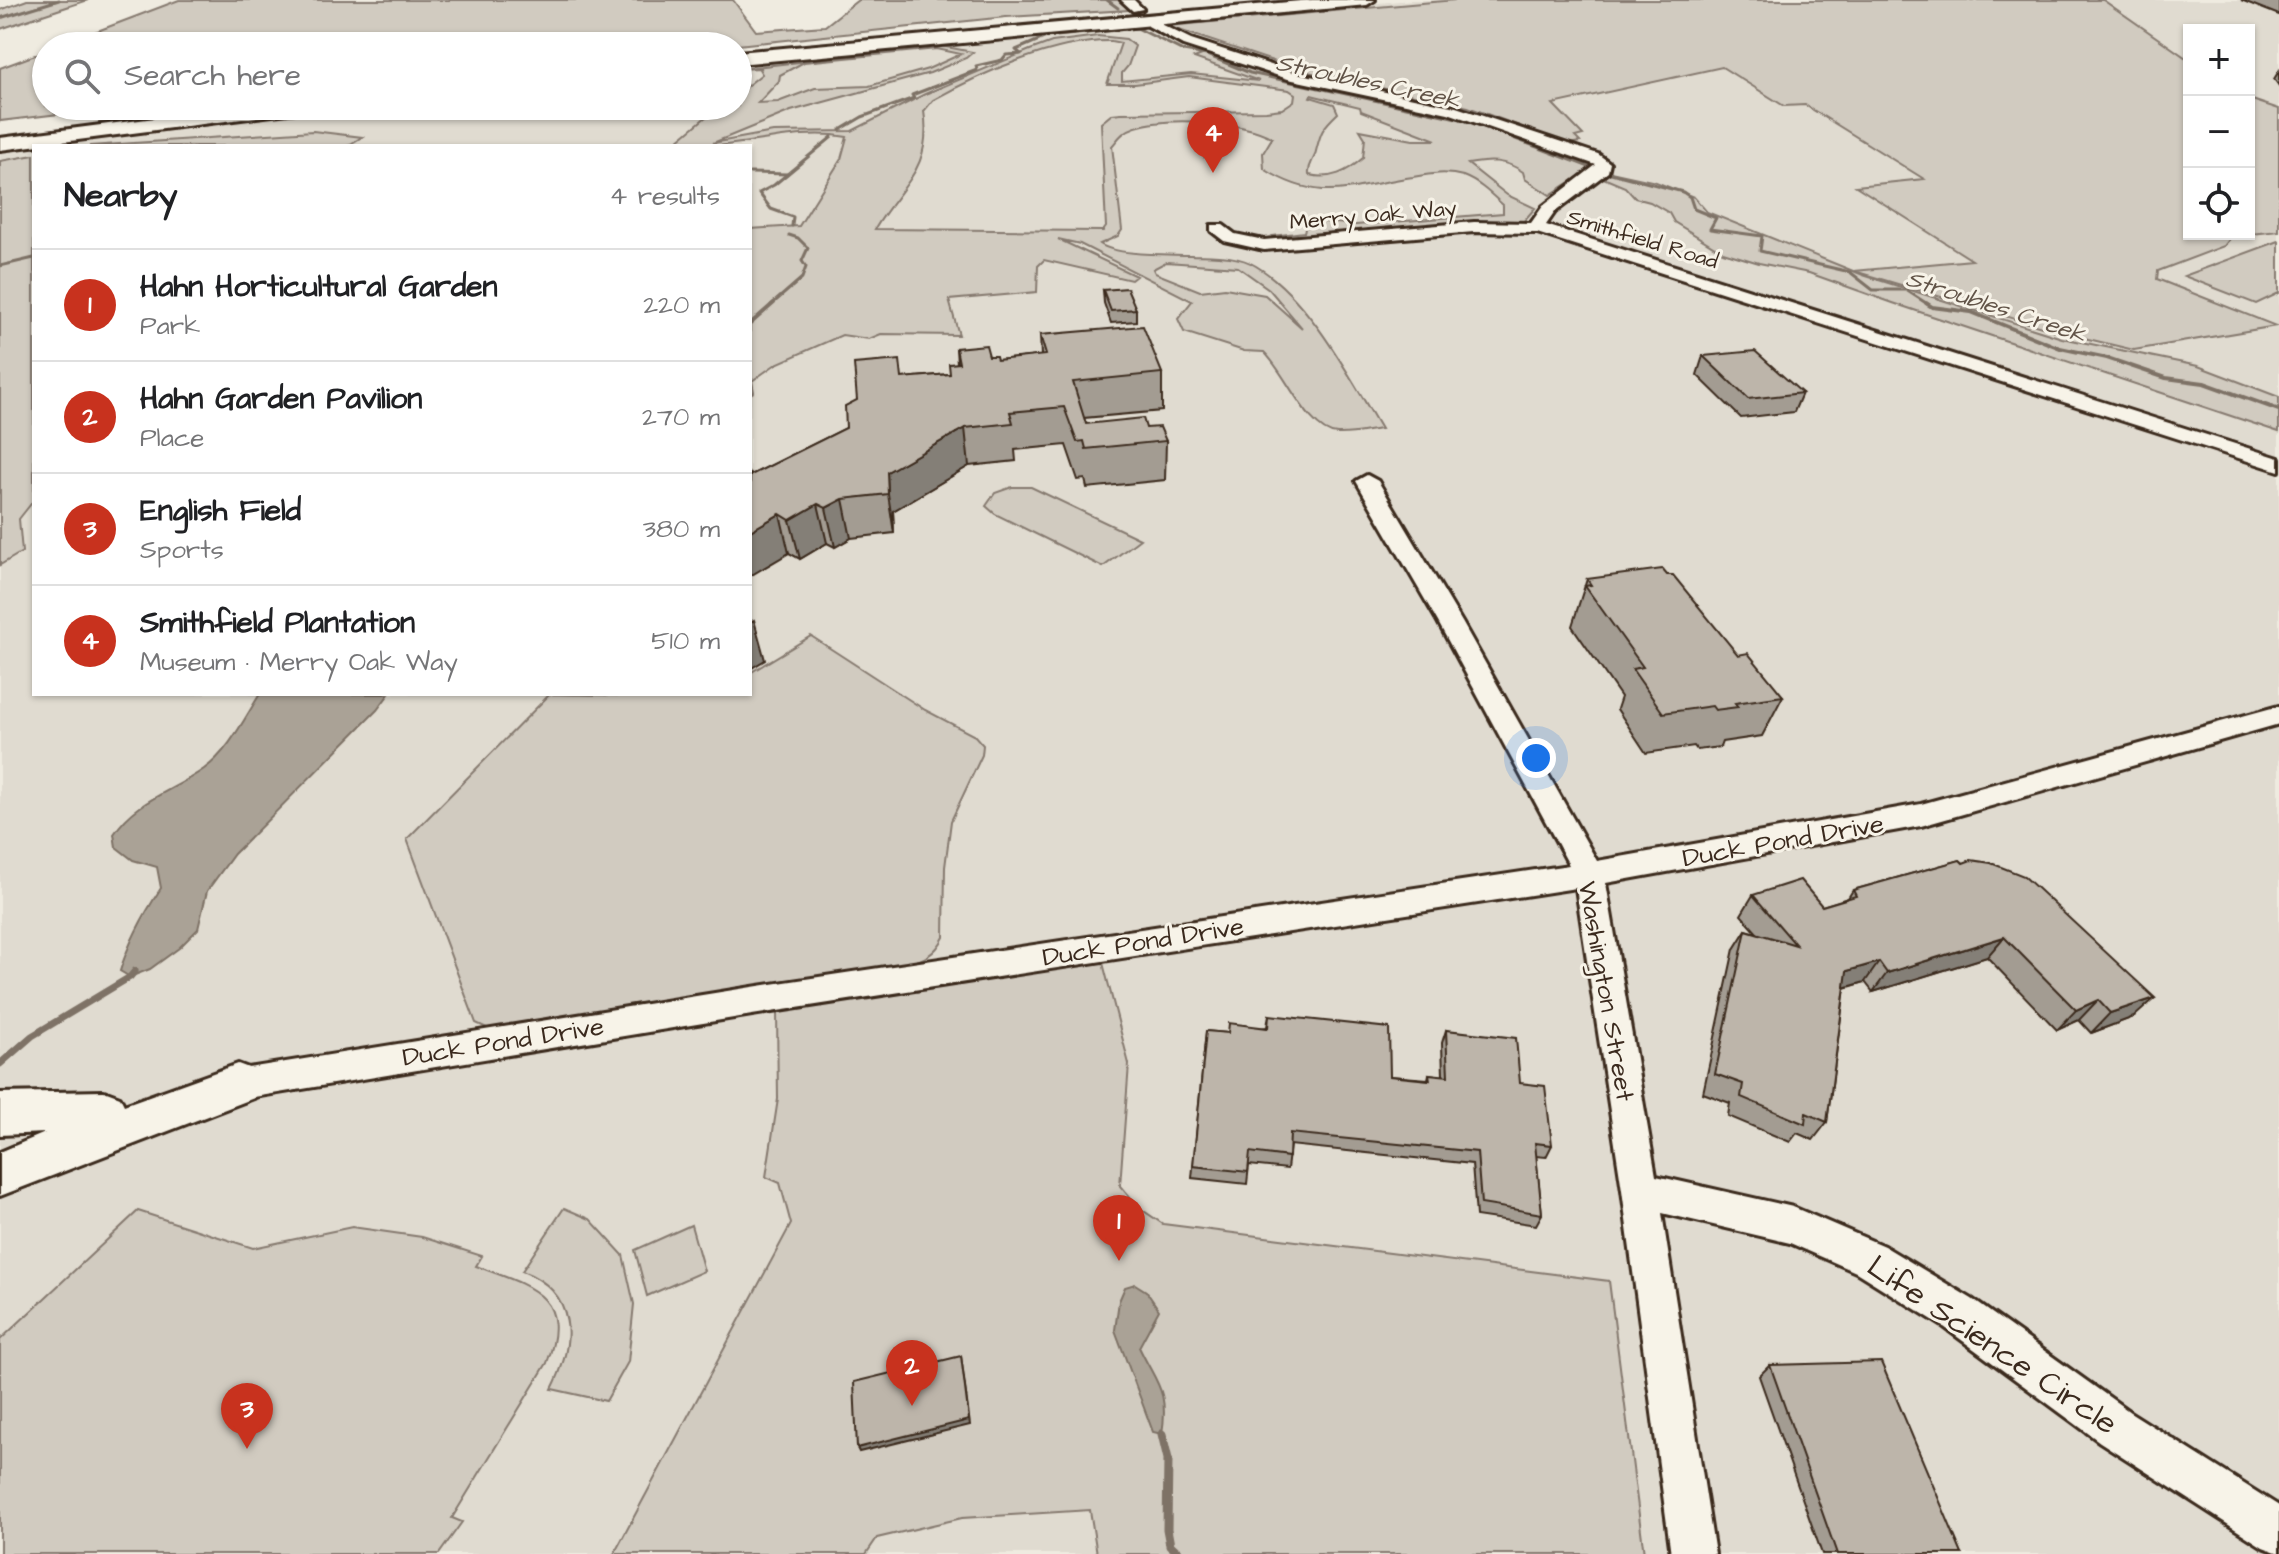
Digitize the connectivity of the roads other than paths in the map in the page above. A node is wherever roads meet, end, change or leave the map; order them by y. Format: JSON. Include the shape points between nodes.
{"nodes":[{"id":1,"x":1127,"y":0,"type":"edge"},
{"id":2,"x":1278,"y":0,"type":"edge"},
{"id":3,"x":1367,"y":0,"type":"edge"},
{"id":4,"x":1137,"y":9,"type":"dead end"},
{"id":5,"x":1152,"y":24,"type":"dead end"},
{"id":6,"x":752,"y":48,"type":"edge"},
{"id":7,"x":752,"y":57,"type":"edge"},
{"id":8,"x":128,"y":120,"type":"edge"},
{"id":9,"x":186,"y":120,"type":"edge"},
{"id":10,"x":2,"y":139,"type":"edge"},
{"id":11,"x":1217,"y":228,"type":"dead end"},
{"id":12,"x":1538,"y":228,"type":"junction"},
{"id":13,"x":2279,"y":465,"type":"edge"},
{"id":14,"x":1367,"y":481,"type":"dead end"},
{"id":15,"x":2279,"y":715,"type":"edge"},
{"id":16,"x":1589,"y":874,"type":"junction"},
{"id":17,"x":238,"y":1084,"type":"junction"},
{"id":18,"x":104,"y":1111,"type":"junction"},
{"id":19,"x":0,"y":1114,"type":"edge"},
{"id":20,"x":0,"y":1137,"type":"edge"},
{"id":21,"x":0,"y":1174,"type":"edge"},
{"id":22,"x":1640,"y":1190,"type":"junction"},
{"id":23,"x":2279,"y":1531,"type":"edge"},
{"id":24,"x":1693,"y":1554,"type":"edge"}],
"edges":[{"from":1,"to":4,"type":"street"},
{"from":2,"to":6,"type":"highway"},
{"from":3,"to":7,"type":"highway"},
{"from":5,"to":12,"type":"street","name":"Smithfield Road","via":[[1187,42],[1293,76],[1451,110],[1602,162],[1603,169],[1543,215]]},
{"from":8,"to":10,"type":"highway"},
{"from":9,"to":10,"type":"highway"},
{"from":11,"to":12,"type":"street","name":"Merry Oak Way","via":[[1230,238],[1264,245],[1474,227]]},
{"from":12,"to":13,"type":"street","name":"Smithfield Road"},
{"from":14,"to":16,"type":"street","name":"Washington Street"},
{"from":15,"to":16,"type":"street","name":"Duck Pond Drive","via":[[1921,815]]},
{"from":16,"to":17,"type":"street","name":"Duck Pond Drive"},
{"from":16,"to":22,"type":"street","name":"Washington Street"},
{"from":17,"to":18,"type":"street","name":"Duck Pond Drive"},
{"from":17,"to":21,"type":"main road"},
{"from":18,"to":19,"type":"main road"},
{"from":18,"to":20,"type":"street","name":"Duck Pond Drive"},
{"from":22,"to":23,"type":"street","name":"Life Science Circle","via":[[1793,1225],[1870,1259],[1958,1313],[2115,1427]]},
{"from":22,"to":24,"type":"street","name":"Washington Street"}]}
